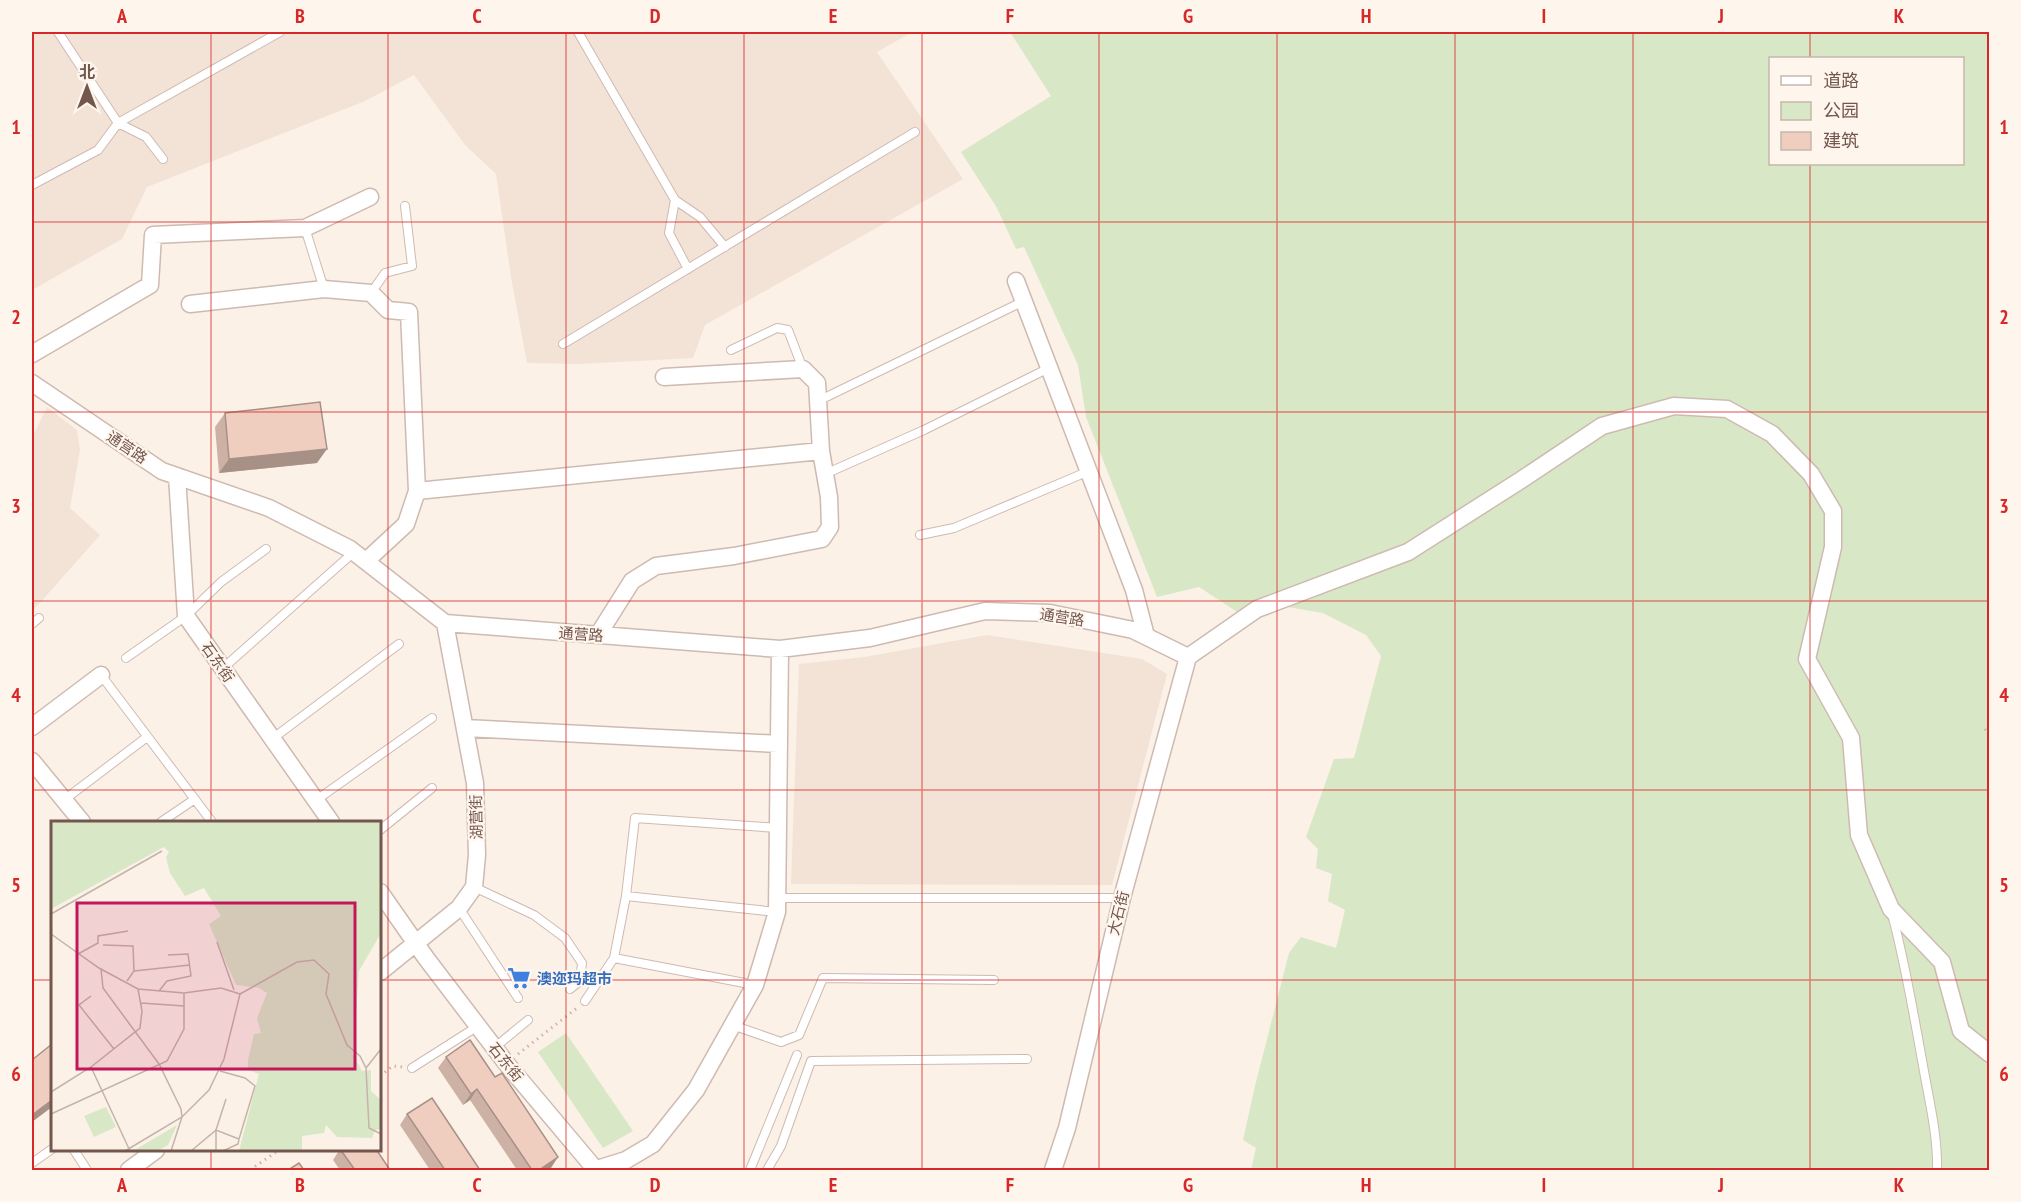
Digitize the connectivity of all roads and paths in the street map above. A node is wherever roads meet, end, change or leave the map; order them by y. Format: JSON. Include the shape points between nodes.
{"nodes":[{"id":1,"x":58,"y":32,"type":"edge"},
{"id":2,"x":280,"y":32,"type":"edge"},
{"id":3,"x":578,"y":32,"type":"edge"},
{"id":4,"x":117,"y":123,"type":"junction"},
{"id":5,"x":915,"y":132,"type":"dead end"},
{"id":6,"x":164,"y":159,"type":"dead end"},
{"id":7,"x":32,"y":185,"type":"edge"},
{"id":8,"x":370,"y":198,"type":"dead end"},
{"id":9,"x":675,"y":200,"type":"junction"},
{"id":10,"x":405,"y":206,"type":"dead end"},
{"id":11,"x":305,"y":228,"type":"junction"},
{"id":12,"x":725,"y":246,"type":"junction"},
{"id":13,"x":688,"y":269,"type":"junction"},
{"id":14,"x":1016,"y":281,"type":"dead end"},
{"id":15,"x":324,"y":289,"type":"junction"},
{"id":16,"x":370,"y":293,"type":"junction"},
{"id":17,"x":1024,"y":301,"type":"junction"},
{"id":18,"x":190,"y":304,"type":"dead end"},
{"id":19,"x":563,"y":344,"type":"dead end"},
{"id":20,"x":730,"y":350,"type":"dead end"},
{"id":21,"x":32,"y":354,"type":"edge"},
{"id":22,"x":1049,"y":368,"type":"junction"},
{"id":23,"x":803,"y":369,"type":"junction"},
{"id":24,"x":664,"y":377,"type":"dead end"},
{"id":25,"x":32,"y":383,"type":"edge"},
{"id":26,"x":818,"y":401,"type":"junction"},
{"id":27,"x":821,"y":452,"type":"junction"},
{"id":28,"x":1089,"y":471,"type":"junction"},
{"id":29,"x":825,"y":475,"type":"junction"},
{"id":30,"x":177,"y":476,"type":"junction"},
{"id":31,"x":417,"y":491,"type":"junction"},
{"id":32,"x":920,"y":535,"type":"dead end"},
{"id":33,"x":266,"y":549,"type":"dead end"},
{"id":34,"x":360,"y":557,"type":"junction"},
{"id":35,"x":186,"y":616,"type":"junction"},
{"id":36,"x":444,"y":623,"type":"junction"},
{"id":37,"x":597,"y":635,"type":"junction"},
{"id":38,"x":1146,"y":636,"type":"junction"},
{"id":39,"x":399,"y":644,"type":"dead end"},
{"id":40,"x":780,"y":649,"type":"junction"},
{"id":41,"x":1188,"y":657,"type":"junction"},
{"id":42,"x":126,"y":658,"type":"dead end"},
{"id":43,"x":222,"y":669,"type":"junction"},
{"id":44,"x":101,"y":675,"type":"joint"},
{"id":45,"x":432,"y":718,"type":"dead end"},
{"id":46,"x":32,"y":727,"type":"edge"},
{"id":47,"x":465,"y":728,"type":"junction"},
{"id":48,"x":1985,"y":729,"type":"dead end"},
{"id":49,"x":1989,"y":736,"type":"edge"},
{"id":50,"x":147,"y":737,"type":"junction"},
{"id":51,"x":272,"y":739,"type":"junction"},
{"id":52,"x":779,"y":744,"type":"junction"},
{"id":53,"x":32,"y":761,"type":"edge"},
{"id":54,"x":432,"y":788,"type":"dead end"},
{"id":55,"x":195,"y":799,"type":"junction"},
{"id":56,"x":64,"y":800,"type":"junction"},
{"id":57,"x":315,"y":801,"type":"junction"},
{"id":58,"x":80,"y":821,"type":"edge"},
{"id":59,"x":162,"y":821,"type":"edge"},
{"id":60,"x":211,"y":821,"type":"edge"},
{"id":61,"x":330,"y":821,"type":"edge"},
{"id":62,"x":778,"y":828,"type":"junction"},
{"id":63,"x":381,"y":829,"type":"edge"},
{"id":64,"x":474,"y":887,"type":"junction"},
{"id":65,"x":381,"y":893,"type":"edge"},
{"id":66,"x":626,"y":896,"type":"junction"},
{"id":67,"x":1122,"y":898,"type":"junction"},
{"id":68,"x":777,"y":905,"type":"junction"},
{"id":69,"x":459,"y":908,"type":"junction"},
{"id":70,"x":1891,"y":909,"type":"junction"},
{"id":71,"x":416,"y":943,"type":"junction"},
{"id":72,"x":614,"y":958,"type":"junction"},
{"id":73,"x":381,"y":971,"type":"edge"},
{"id":74,"x":994,"y":980,"type":"dead end"},
{"id":75,"x":754,"y":985,"type":"junction"},
{"id":76,"x":570,"y":989,"type":"dead end"},
{"id":77,"x":518,"y":998,"type":"dead end"},
{"id":78,"x":585,"y":1001,"type":"joint"},
{"id":79,"x":528,"y":1020,"type":"dead end"},
{"id":80,"x":732,"y":1025,"type":"junction"},
{"id":81,"x":478,"y":1026,"type":"junction"},
{"id":82,"x":494,"y":1047,"type":"junction"},
{"id":83,"x":1989,"y":1054,"type":"edge"},
{"id":84,"x":797,"y":1055,"type":"dead end"},
{"id":85,"x":1027,"y":1059,"type":"dead end"},
{"id":86,"x":506,"y":1063,"type":"junction"},
{"id":87,"x":412,"y":1068,"type":"joint"},
{"id":88,"x":381,"y":1075,"type":"edge"},
{"id":89,"x":51,"y":1150,"type":"edge"},
{"id":90,"x":75,"y":1151,"type":"edge"},
{"id":91,"x":153,"y":1151,"type":"edge"},
{"id":92,"x":276,"y":1151,"type":"edge"},
{"id":93,"x":32,"y":1163,"type":"edge"},
{"id":94,"x":87,"y":1170,"type":"edge"},
{"id":95,"x":129,"y":1170,"type":"edge"},
{"id":96,"x":250,"y":1170,"type":"edge"},
{"id":97,"x":595,"y":1170,"type":"edge"},
{"id":98,"x":750,"y":1170,"type":"edge"},
{"id":99,"x":767,"y":1170,"type":"edge"},
{"id":100,"x":1053,"y":1170,"type":"edge"},
{"id":101,"x":1937,"y":1170,"type":"edge"}],
"edges":[{"from":1,"to":4,"type":"lane"},
{"from":2,"to":4,"type":"lane"},
{"from":3,"to":9,"type":"lane"},
{"from":4,"to":6,"type":"lane","via":[[146,137]]},
{"from":4,"to":7,"type":"lane","via":[[98,150]]},
{"from":5,"to":12,"type":"lane"},
{"from":8,"to":11,"type":"street"},
{"from":9,"to":12,"type":"lane","via":[[700,217]]},
{"from":9,"to":13,"type":"lane","via":[[669,233]]},
{"from":10,"to":16,"type":"lane","via":[[412,266],[385,273]]},
{"from":11,"to":15,"type":"lane"},
{"from":11,"to":21,"type":"street","via":[[153,235],[150,285]]},
{"from":12,"to":13,"type":"lane"},
{"from":13,"to":19,"type":"lane"},
{"from":14,"to":17,"type":"street"},
{"from":15,"to":16,"type":"street"},
{"from":15,"to":18,"type":"street"},
{"from":16,"to":31,"type":"street","via":[[388,310],[409,312]]},
{"from":17,"to":22,"type":"street"},
{"from":17,"to":26,"type":"lane"},
{"from":20,"to":23,"type":"lane","via":[[777,327],[788,330]]},
{"from":22,"to":28,"type":"street"},
{"from":22,"to":29,"type":"lane"},
{"from":23,"to":24,"type":"street"},
{"from":23,"to":26,"type":"street","via":[[817,384]]},
{"from":25,"to":30,"type":"street","name":"通营路","via":[[162,471]]},
{"from":26,"to":27,"type":"street"},
{"from":27,"to":29,"type":"street"},
{"from":27,"to":31,"type":"street"},
{"from":28,"to":32,"type":"lane","via":[[954,528]]},
{"from":28,"to":38,"type":"street","via":[[1134,590]]},
{"from":29,"to":37,"type":"street","via":[[830,527],[822,539],[656,566],[632,581]]},
{"from":30,"to":34,"type":"street","name":"通营路","via":[[269,508]]},
{"from":30,"to":35,"type":"street"},
{"from":31,"to":34,"type":"street","via":[[406,524]]},
{"from":33,"to":35,"type":"lane","via":[[221,582]]},
{"from":34,"to":36,"type":"street","name":"通营路"},
{"from":34,"to":43,"type":"lane"},
{"from":35,"to":42,"type":"lane"},
{"from":35,"to":43,"type":"street","name":"石东街"},
{"from":36,"to":37,"type":"street","name":"通营路"},
{"from":36,"to":47,"type":"street","name":"湖营街"},
{"from":37,"to":40,"type":"street","name":"通营路"},
{"from":38,"to":40,"type":"street","name":"通营路","via":[[1050,614],[985,611],[870,639]]},
{"from":38,"to":41,"type":"street","name":"通营路"},
{"from":39,"to":51,"type":"lane"},
{"from":40,"to":52,"type":"street"},
{"from":41,"to":67,"type":"street","name":"大石街"},
{"from":41,"to":70,"type":"street","via":[[1257,609],[1408,552],[1602,426],[1674,406],[1727,409],[1772,434],[1811,474],[1833,511],[1833,547],[1808,659],[1851,738],[1859,835]]},
{"from":43,"to":51,"type":"street","name":"石东街"},
{"from":44,"to":46,"type":"street"},
{"from":44,"to":50,"type":"lane"},
{"from":45,"to":57,"type":"lane"},
{"from":47,"to":52,"type":"street"},
{"from":47,"to":64,"type":"street","name":"湖营街","via":[[475,783]]},
{"from":48,"to":49,"type":"path"},
{"from":50,"to":55,"type":"lane"},
{"from":50,"to":56,"type":"lane"},
{"from":51,"to":57,"type":"street","name":"石东街"},
{"from":52,"to":62,"type":"street"},
{"from":53,"to":56,"type":"street"},
{"from":54,"to":63,"type":"lane"},
{"from":55,"to":59,"type":"lane"},
{"from":55,"to":60,"type":"lane"},
{"from":56,"to":58,"type":"street"},
{"from":57,"to":61,"type":"street","name":"石东街"},
{"from":62,"to":66,"type":"lane","via":[[635,818]]},
{"from":62,"to":68,"type":"street"},
{"from":64,"to":69,"type":"street"},
{"from":64,"to":76,"type":"lane","via":[[534,915],[565,938],[582,963],[580,981]]},
{"from":65,"to":71,"type":"street","name":"石东街"},
{"from":66,"to":68,"type":"lane"},
{"from":66,"to":72,"type":"lane"},
{"from":67,"to":68,"type":"lane"},
{"from":67,"to":100,"type":"street","name":"大石街","via":[[1067,1128]]},
{"from":68,"to":75,"type":"street"},
{"from":69,"to":71,"type":"street"},
{"from":69,"to":77,"type":"lane"},
{"from":70,"to":83,"type":"street","via":[[1942,962],[1962,1031]]},
{"from":70,"to":101,"type":"lane","via":[[1902,948]]},
{"from":71,"to":73,"type":"street"},
{"from":71,"to":81,"type":"street","name":"石东街"},
{"from":72,"to":75,"type":"lane"},
{"from":72,"to":78,"type":"lane"},
{"from":74,"to":80,"type":"lane","via":[[823,978],[799,1035],[781,1042]]},
{"from":75,"to":80,"type":"street"},
{"from":78,"to":86,"type":"path"},
{"from":79,"to":82,"type":"lane"},
{"from":80,"to":97,"type":"street","via":[[696,1090],[653,1144],[626,1160]]},
{"from":81,"to":82,"type":"street","name":"石东街"},
{"from":81,"to":87,"type":"lane"},
{"from":82,"to":86,"type":"street","name":"石东街"},
{"from":84,"to":98,"type":"lane"},
{"from":85,"to":99,"type":"lane","via":[[811,1061],[781,1146]]},
{"from":86,"to":97,"type":"street","name":"石东街"},
{"from":87,"to":88,"type":"path","via":[[393,1066]]},
{"from":89,"to":93,"type":"lane"},
{"from":90,"to":94,"type":"lane"},
{"from":91,"to":95,"type":"street"},
{"from":92,"to":96,"type":"path"}]}
